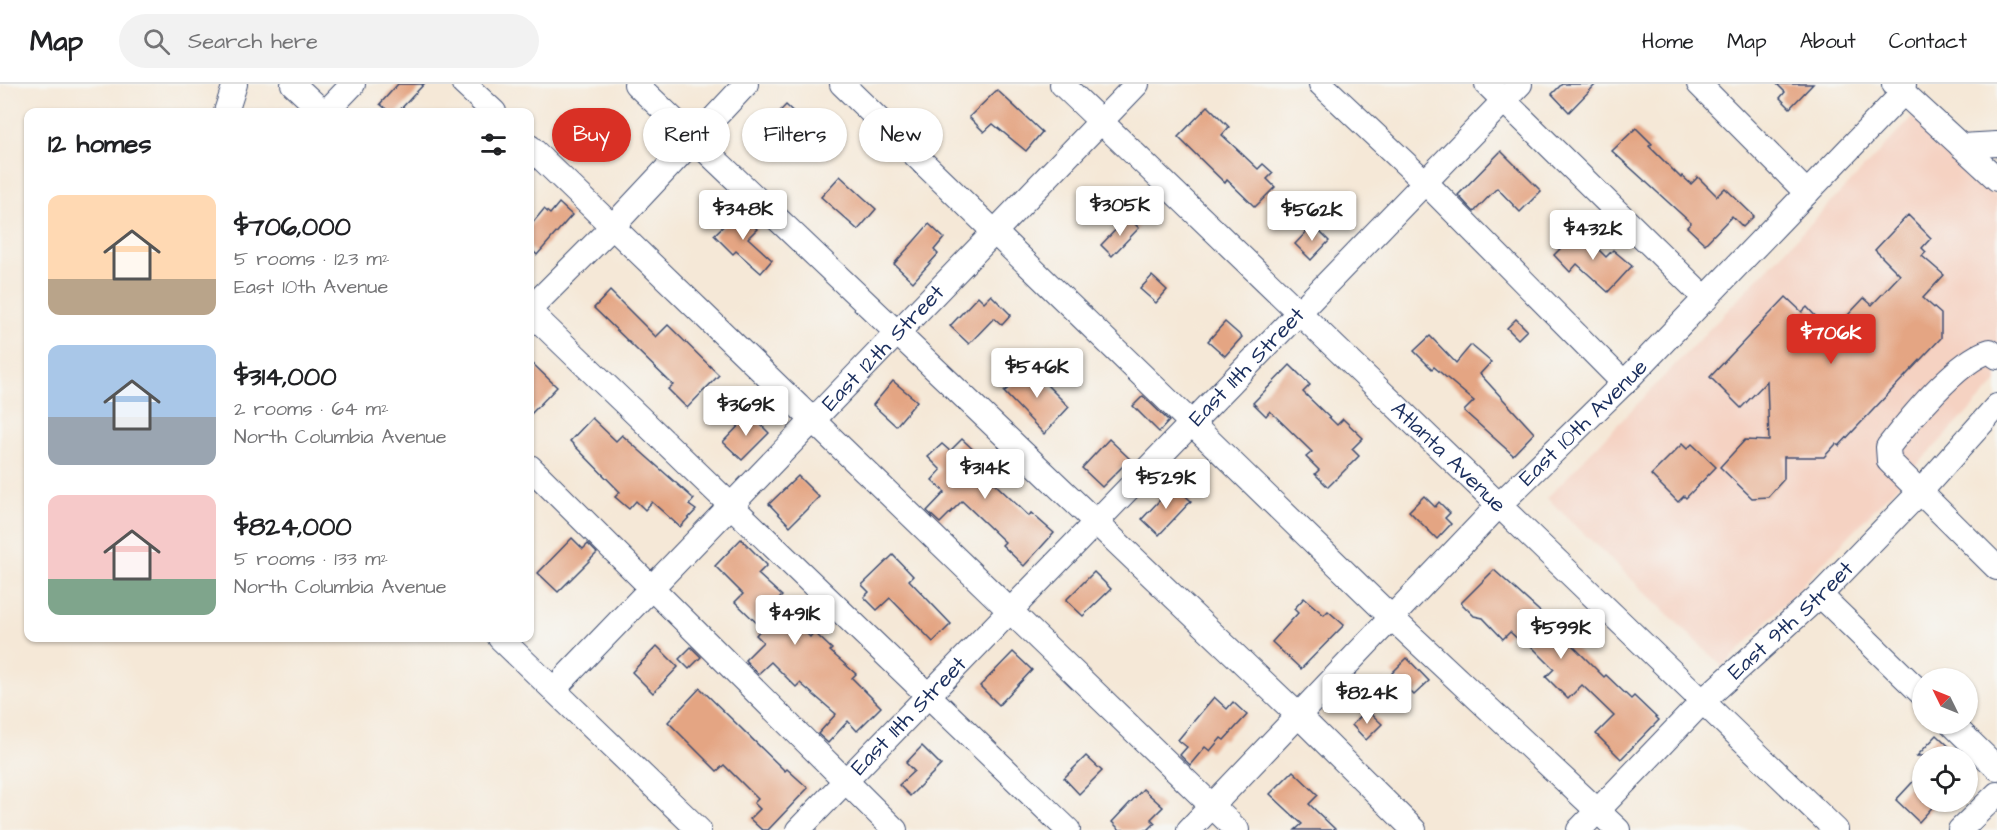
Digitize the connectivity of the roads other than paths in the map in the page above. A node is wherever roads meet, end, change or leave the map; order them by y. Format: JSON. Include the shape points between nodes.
{"nodes":[{"id":1,"x":236,"y":84,"type":"edge"},
{"id":2,"x":293,"y":84,"type":"edge"},
{"id":3,"x":353,"y":84,"type":"edge"},
{"id":4,"x":464,"y":84,"type":"edge"},
{"id":5,"x":636,"y":84,"type":"edge"},
{"id":6,"x":746,"y":84,"type":"edge"},
{"id":7,"x":842,"y":84,"type":"edge"},
{"id":8,"x":1062,"y":84,"type":"edge"},
{"id":9,"x":1137,"y":84,"type":"edge"},
{"id":10,"x":1321,"y":84,"type":"edge"},
{"id":11,"x":1487,"y":84,"type":"edge"},
{"id":12,"x":1699,"y":84,"type":"edge"},
{"id":13,"x":1900,"y":87,"type":"edge"},
{"id":14,"x":1513,"y":92,"type":"edge"},
{"id":15,"x":227,"y":108,"type":"edge"},
{"id":16,"x":320,"y":108,"type":"edge"},
{"id":17,"x":328,"y":108,"type":"edge"},
{"id":18,"x":490,"y":108,"type":"edge"},
{"id":19,"x":661,"y":108,"type":"edge"},
{"id":20,"x":724,"y":108,"type":"edge"},
{"id":21,"x":1102,"y":122,"type":"junction"},
{"id":22,"x":1997,"y":144,"type":"edge"},
{"id":23,"x":1961,"y":146,"type":"junction"},
{"id":24,"x":534,"y":151,"type":"edge"},
{"id":25,"x":673,"y":162,"type":"edge"},
{"id":26,"x":717,"y":162,"type":"edge"},
{"id":27,"x":1997,"y":179,"type":"edge"},
{"id":28,"x":1425,"y":182,"type":"junction"},
{"id":29,"x":1807,"y":193,"type":"junction"},
{"id":30,"x":613,"y":226,"type":"junction"},
{"id":31,"x":996,"y":232,"type":"junction"},
{"id":32,"x":1706,"y":298,"type":"junction"},
{"id":33,"x":534,"y":306,"type":"edge"},
{"id":34,"x":1299,"y":310,"type":"junction"},
{"id":35,"x":534,"y":314,"type":"edge"},
{"id":36,"x":897,"y":334,"type":"junction"},
{"id":37,"x":1997,"y":357,"type":"edge"},
{"id":38,"x":1624,"y":383,"type":"junction"},
{"id":39,"x":1997,"y":406,"type":"edge"},
{"id":40,"x":813,"y":421,"type":"junction"},
{"id":41,"x":1192,"y":423,"type":"junction"},
{"id":42,"x":534,"y":471,"type":"edge"},
{"id":43,"x":1920,"y":492,"type":"junction"},
{"id":44,"x":1500,"y":504,"type":"junction"},
{"id":45,"x":732,"y":506,"type":"junction"},
{"id":46,"x":1095,"y":523,"type":"junction"},
{"id":47,"x":1997,"y":568,"type":"edge"},
{"id":48,"x":652,"y":590,"type":"junction"},
{"id":49,"x":1820,"y":595,"type":"junction"},
{"id":50,"x":1011,"y":611,"type":"junction"},
{"id":51,"x":1392,"y":618,"type":"junction"},
{"id":52,"x":504,"y":642,"type":"edge"},
{"id":53,"x":1912,"y":684,"type":"edge"},
{"id":54,"x":554,"y":689,"type":"junction"},
{"id":55,"x":928,"y":696,"type":"junction"},
{"id":56,"x":1704,"y":700,"type":"junction"},
{"id":57,"x":1298,"y":715,"type":"junction"},
{"id":58,"x":1962,"y":734,"type":"edge"},
{"id":59,"x":1997,"y":768,"type":"edge"},
{"id":60,"x":844,"y":782,"type":"junction"},
{"id":61,"x":1997,"y":794,"type":"edge"},
{"id":62,"x":1212,"y":806,"type":"junction"},
{"id":63,"x":1597,"y":810,"type":"junction"},
{"id":64,"x":699,"y":830,"type":"edge"},
{"id":65,"x":798,"y":830,"type":"edge"},
{"id":66,"x":895,"y":830,"type":"edge"},
{"id":67,"x":1068,"y":830,"type":"edge"},
{"id":68,"x":1189,"y":830,"type":"edge"},
{"id":69,"x":1238,"y":830,"type":"edge"},
{"id":70,"x":1414,"y":830,"type":"edge"},
{"id":71,"x":1579,"y":830,"type":"edge"},
{"id":72,"x":1618,"y":830,"type":"edge"},
{"id":73,"x":1836,"y":830,"type":"edge"},
{"id":74,"x":1960,"y":830,"type":"edge"}],
"edges":[{"from":1,"to":15,"type":"street"},
{"from":2,"to":16,"type":"street"},
{"from":3,"to":17,"type":"street"},
{"from":4,"to":18,"type":"street"},
{"from":5,"to":19,"type":"street"},
{"from":6,"to":20,"type":"street"},
{"from":7,"to":31,"type":"street"},
{"from":8,"to":21,"type":"street","name":"Atlanta Avenue"},
{"from":9,"to":21,"type":"street","name":"East 12th Street"},
{"from":10,"to":28,"type":"street"},
{"from":11,"to":14,"type":"street"},
{"from":12,"to":29,"type":"street"},
{"from":13,"to":23,"type":"street"},
{"from":13,"to":29,"type":"street","name":"East 10th Avenue"},
{"from":14,"to":28,"type":"street","name":"East 11th Street"},
{"from":14,"to":32,"type":"street"},
{"from":21,"to":31,"type":"street","name":"East 12th Street"},
{"from":21,"to":34,"type":"street","name":"Atlanta Avenue"},
{"from":22,"to":23,"type":"street"},
{"from":23,"to":27,"type":"street"},
{"from":24,"to":30,"type":"street"},
{"from":25,"to":30,"type":"street"},
{"from":26,"to":36,"type":"street"},
{"from":28,"to":34,"type":"street","name":"East 11th Street"},
{"from":28,"to":38,"type":"street"},
{"from":29,"to":32,"type":"street","name":"East 10th Avenue"},
{"from":30,"to":33,"type":"street"},
{"from":30,"to":40,"type":"street"},
{"from":31,"to":36,"type":"street","name":"East 12th Street"},
{"from":31,"to":41,"type":"street"},
{"from":32,"to":38,"type":"street","name":"East 10th Avenue"},
{"from":34,"to":41,"type":"street","name":"East 11th Street"},
{"from":34,"to":44,"type":"street","name":"Atlanta Avenue"},
{"from":35,"to":45,"type":"street"},
{"from":36,"to":40,"type":"street","name":"East 12th Street"},
{"from":36,"to":46,"type":"street"},
{"from":37,"to":43,"type":"street","via":[[1990,351],[1964,364],[1888,447],[1889,461]]},
{"from":38,"to":44,"type":"street","name":"East 10th Avenue"},
{"from":39,"to":43,"type":"street","name":"East 9th Street"},
{"from":40,"to":45,"type":"street","name":"East 12th Street"},
{"from":40,"to":50,"type":"street"},
{"from":41,"to":46,"type":"street","name":"East 11th Street"},
{"from":41,"to":51,"type":"street"},
{"from":42,"to":48,"type":"street"},
{"from":43,"to":47,"type":"street"},
{"from":43,"to":49,"type":"street","name":"East 9th Street"},
{"from":44,"to":51,"type":"street","name":"East 10th Avenue"},
{"from":44,"to":56,"type":"street","name":"Atlanta Avenue"},
{"from":45,"to":48,"type":"street","name":"East 12th Street"},
{"from":45,"to":55,"type":"street"},
{"from":46,"to":50,"type":"street","name":"East 11th Street"},
{"from":46,"to":57,"type":"street"},
{"from":48,"to":54,"type":"street","name":"East 12th Street"},
{"from":48,"to":60,"type":"street"},
{"from":49,"to":53,"type":"street"},
{"from":49,"to":56,"type":"street","name":"East 9th Street"},
{"from":50,"to":55,"type":"street","name":"East 11th Street"},
{"from":50,"to":62,"type":"street"},
{"from":51,"to":57,"type":"street","name":"East 10th Avenue"},
{"from":51,"to":63,"type":"street"},
{"from":52,"to":54,"type":"street"},
{"from":54,"to":64,"type":"street"},
{"from":55,"to":60,"type":"street","name":"East 11th Street"},
{"from":55,"to":67,"type":"street"},
{"from":56,"to":63,"type":"street","name":"East 9th Street"},
{"from":56,"to":73,"type":"street","name":"Atlanta Avenue"},
{"from":57,"to":62,"type":"street","name":"East 10th Avenue"},
{"from":57,"to":70,"type":"street"},
{"from":58,"to":59,"type":"street"},
{"from":60,"to":65,"type":"street","name":"East 11th Street"},
{"from":60,"to":66,"type":"street"},
{"from":61,"to":74,"type":"street"},
{"from":62,"to":68,"type":"street","name":"East 10th Avenue"},
{"from":62,"to":69,"type":"street"},
{"from":63,"to":71,"type":"street","name":"East 9th Street"},
{"from":63,"to":72,"type":"street"}]}
